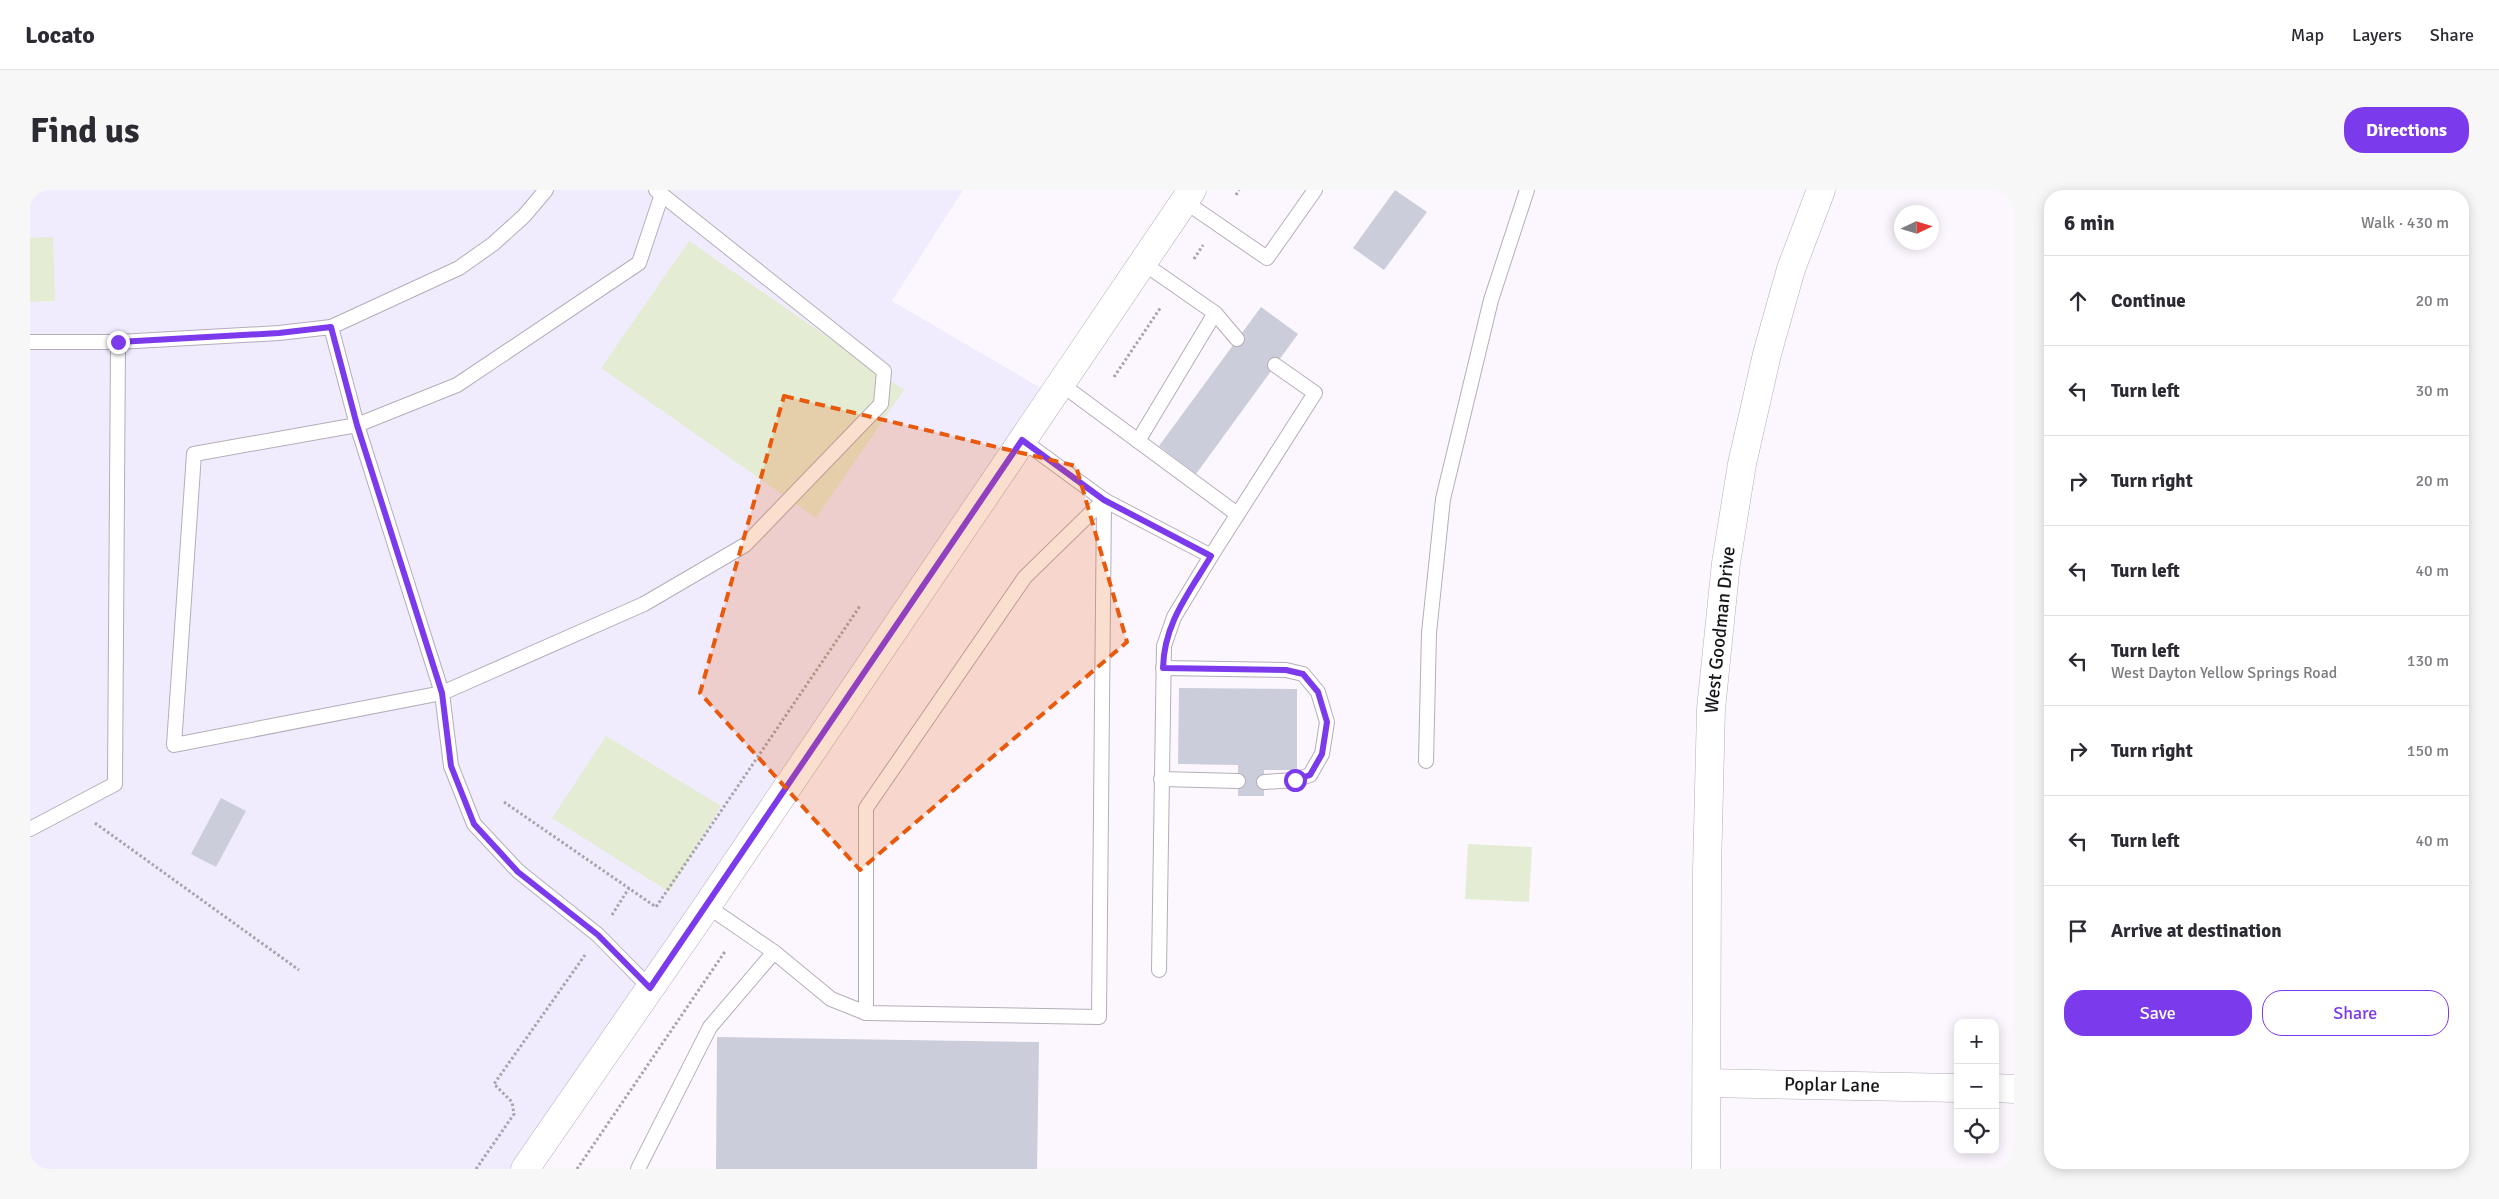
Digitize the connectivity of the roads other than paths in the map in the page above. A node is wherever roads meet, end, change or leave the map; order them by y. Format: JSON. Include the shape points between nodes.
{"nodes":[{"id":1,"x":546,"y":190,"type":"edge"},
{"id":2,"x":1316,"y":190,"type":"edge"},
{"id":3,"x":1527,"y":190,"type":"edge"},
{"id":4,"x":1821,"y":190,"type":"edge"},
{"id":5,"x":659,"y":192,"type":"edge"},
{"id":6,"x":1188,"y":196,"type":"edge"},
{"id":7,"x":1143,"y":263,"type":"junction"},
{"id":8,"x":1215,"y":313,"type":"junction"},
{"id":9,"x":331,"y":327,"type":"junction"},
{"id":10,"x":1237,"y":339,"type":"dead end"},
{"id":11,"x":30,"y":342,"type":"edge"},
{"id":12,"x":118,"y":342,"type":"junction"},
{"id":13,"x":1276,"y":364,"type":"dead end"},
{"id":14,"x":1061,"y":384,"type":"junction"},
{"id":15,"x":357,"y":425,"type":"junction"},
{"id":16,"x":1022,"y":440,"type":"junction"},
{"id":17,"x":1138,"y":441,"type":"junction"},
{"id":18,"x":1104,"y":500,"type":"junction"},
{"id":19,"x":1237,"y":514,"type":"junction"},
{"id":20,"x":1211,"y":556,"type":"junction"},
{"id":21,"x":1163,"y":668,"type":"junction"},
{"id":22,"x":442,"y":693,"type":"junction"},
{"id":23,"x":1426,"y":761,"type":"dead end"},
{"id":24,"x":1162,"y":779,"type":"junction"},
{"id":25,"x":1238,"y":781,"type":"dead end"},
{"id":26,"x":1264,"y":782,"type":"dead end"},
{"id":27,"x":30,"y":829,"type":"edge"},
{"id":28,"x":707,"y":906,"type":"junction"},
{"id":29,"x":774,"y":952,"type":"junction"},
{"id":30,"x":1159,"y":970,"type":"dead end"},
{"id":31,"x":650,"y":988,"type":"junction"},
{"id":32,"x":866,"y":1014,"type":"junction"},
{"id":33,"x":1707,"y":1083,"type":"junction"},
{"id":34,"x":1954,"y":1088,"type":"edge"},
{"id":35,"x":1999,"y":1088,"type":"edge"},
{"id":36,"x":2014,"y":1089,"type":"edge"},
{"id":37,"x":525,"y":1169,"type":"edge"},
{"id":38,"x":638,"y":1169,"type":"edge"},
{"id":39,"x":1706,"y":1169,"type":"edge"}],
"edges":[{"from":1,"to":9,"type":"lane","via":[[524,216],[460,268]]},
{"from":2,"to":6,"type":"lane","via":[[1267,258]]},
{"from":3,"to":23,"type":"lane","via":[[1490,300],[1443,499],[1429,633]]},
{"from":4,"to":33,"type":"street","name":"West Goodman Drive","via":[[1792,269],[1767,354],[1742,464],[1726,563],[1711,709]]},
{"from":5,"to":15,"type":"lane","via":[[639,262],[457,385]]},
{"from":5,"to":22,"type":"lane","via":[[884,371],[881,404],[745,545],[644,604]]},
{"from":6,"to":7,"type":"street"},
{"from":7,"to":8,"type":"lane"},
{"from":7,"to":14,"type":"street"},
{"from":8,"to":10,"type":"lane"},
{"from":8,"to":17,"type":"lane"},
{"from":9,"to":12,"type":"lane"},
{"from":9,"to":15,"type":"lane"},
{"from":11,"to":12,"type":"lane"},
{"from":12,"to":27,"type":"lane","via":[[115,784]]},
{"from":13,"to":19,"type":"lane","via":[[1315,393]]},
{"from":14,"to":16,"type":"street"},
{"from":14,"to":17,"type":"lane"},
{"from":15,"to":22,"type":"lane"},
{"from":15,"to":22,"type":"lane","via":[[194,454],[174,745]]},
{"from":16,"to":18,"type":"lane"},
{"from":16,"to":28,"type":"street"},
{"from":17,"to":19,"type":"lane"},
{"from":18,"to":20,"type":"lane"},
{"from":18,"to":32,"type":"lane","via":[[1025,578],[866,808]]},
{"from":18,"to":32,"type":"lane","via":[[1099,1017]]},
{"from":19,"to":20,"type":"lane"},
{"from":20,"to":21,"type":"lane","via":[[1174,617],[1164,646]]},
{"from":21,"to":24,"type":"lane"},
{"from":21,"to":26,"type":"lane","via":[[1286,670],[1303,674],[1318,692],[1327,722],[1322,754],[1310,775],[1295,780]]},
{"from":22,"to":31,"type":"lane","via":[[451,766],[474,824],[518,872],[598,935]]},
{"from":24,"to":25,"type":"lane"},
{"from":24,"to":30,"type":"lane"},
{"from":28,"to":29,"type":"lane"},
{"from":28,"to":31,"type":"street"},
{"from":29,"to":32,"type":"lane","via":[[831,999]]},
{"from":29,"to":38,"type":"lane","via":[[710,1026]]},
{"from":31,"to":37,"type":"street"},
{"from":33,"to":34,"type":"street","name":"Poplar Lane"},
{"from":33,"to":39,"type":"street","name":"West Goodman Drive"},
{"from":35,"to":36,"type":"street"}]}
